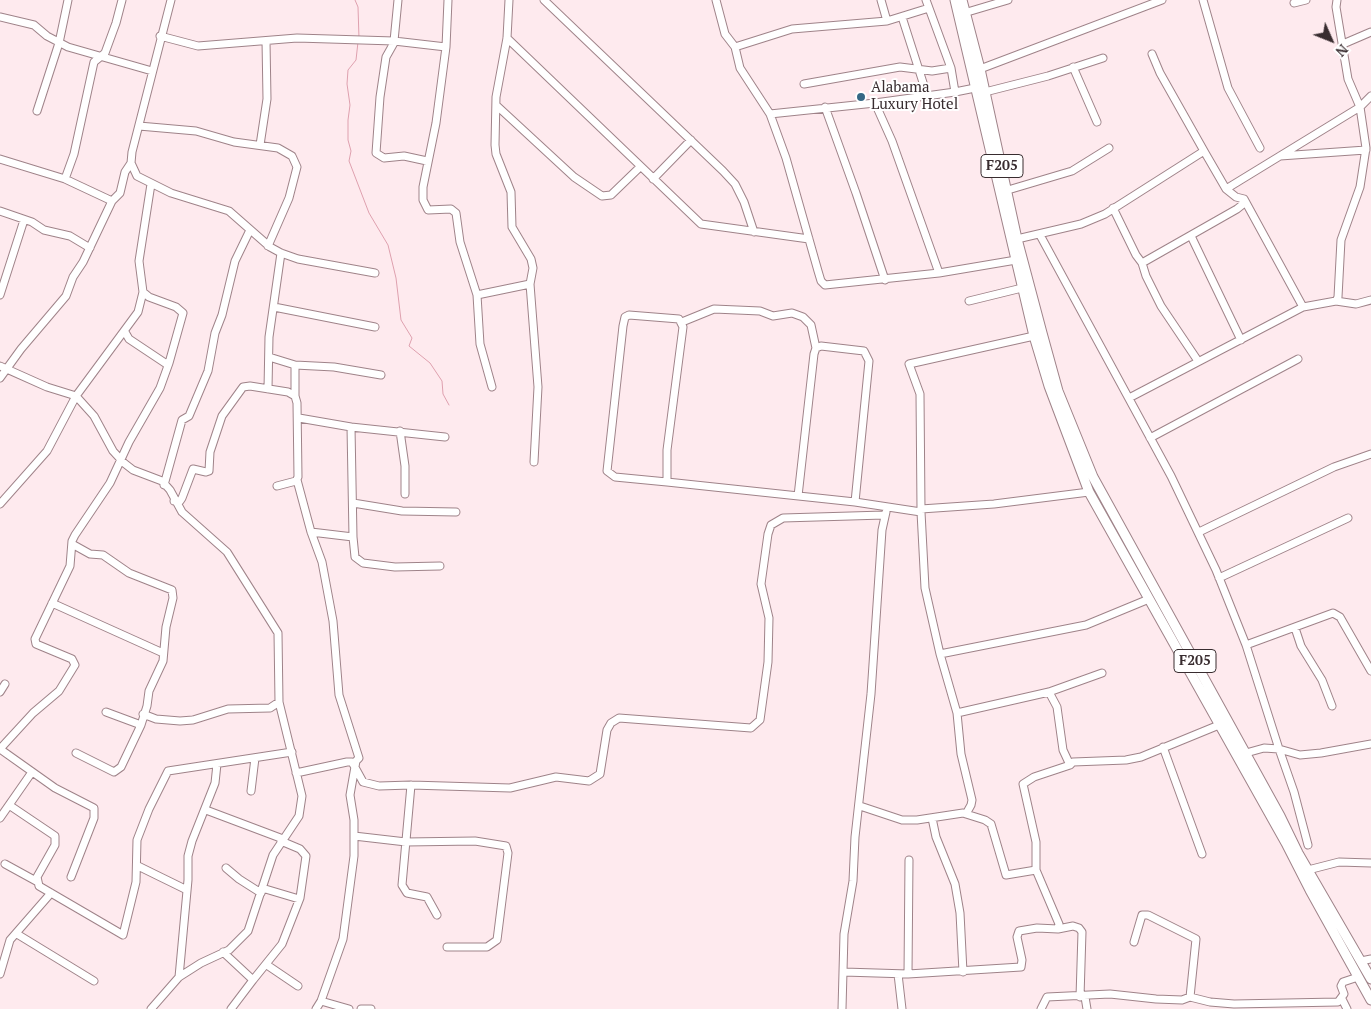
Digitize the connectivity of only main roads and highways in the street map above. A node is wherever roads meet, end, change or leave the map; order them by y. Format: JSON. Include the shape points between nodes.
{"nodes":[{"id":1,"x":955,"y":0,"type":"edge"},
{"id":2,"x":962,"y":0,"type":"edge"},
{"id":3,"x":1213,"y":704,"type":"junction"},
{"id":4,"x":1371,"y":979,"type":"edge"},
{"id":5,"x":1371,"y":1000,"type":"edge"}],
"edges":[{"from":1,"to":3,"type":"main road","number":"F205","via":[[1022,288],[1050,386],[1089,492]]},
{"from":2,"to":3,"type":"main road","number":"F205","via":[[1017,239],[1058,391],[1093,477]]},
{"from":3,"to":4,"type":"main road","number":"F205","via":[[1246,754]]},
{"from":3,"to":5,"type":"main road","number":"F205","via":[[1218,725]]}]}
